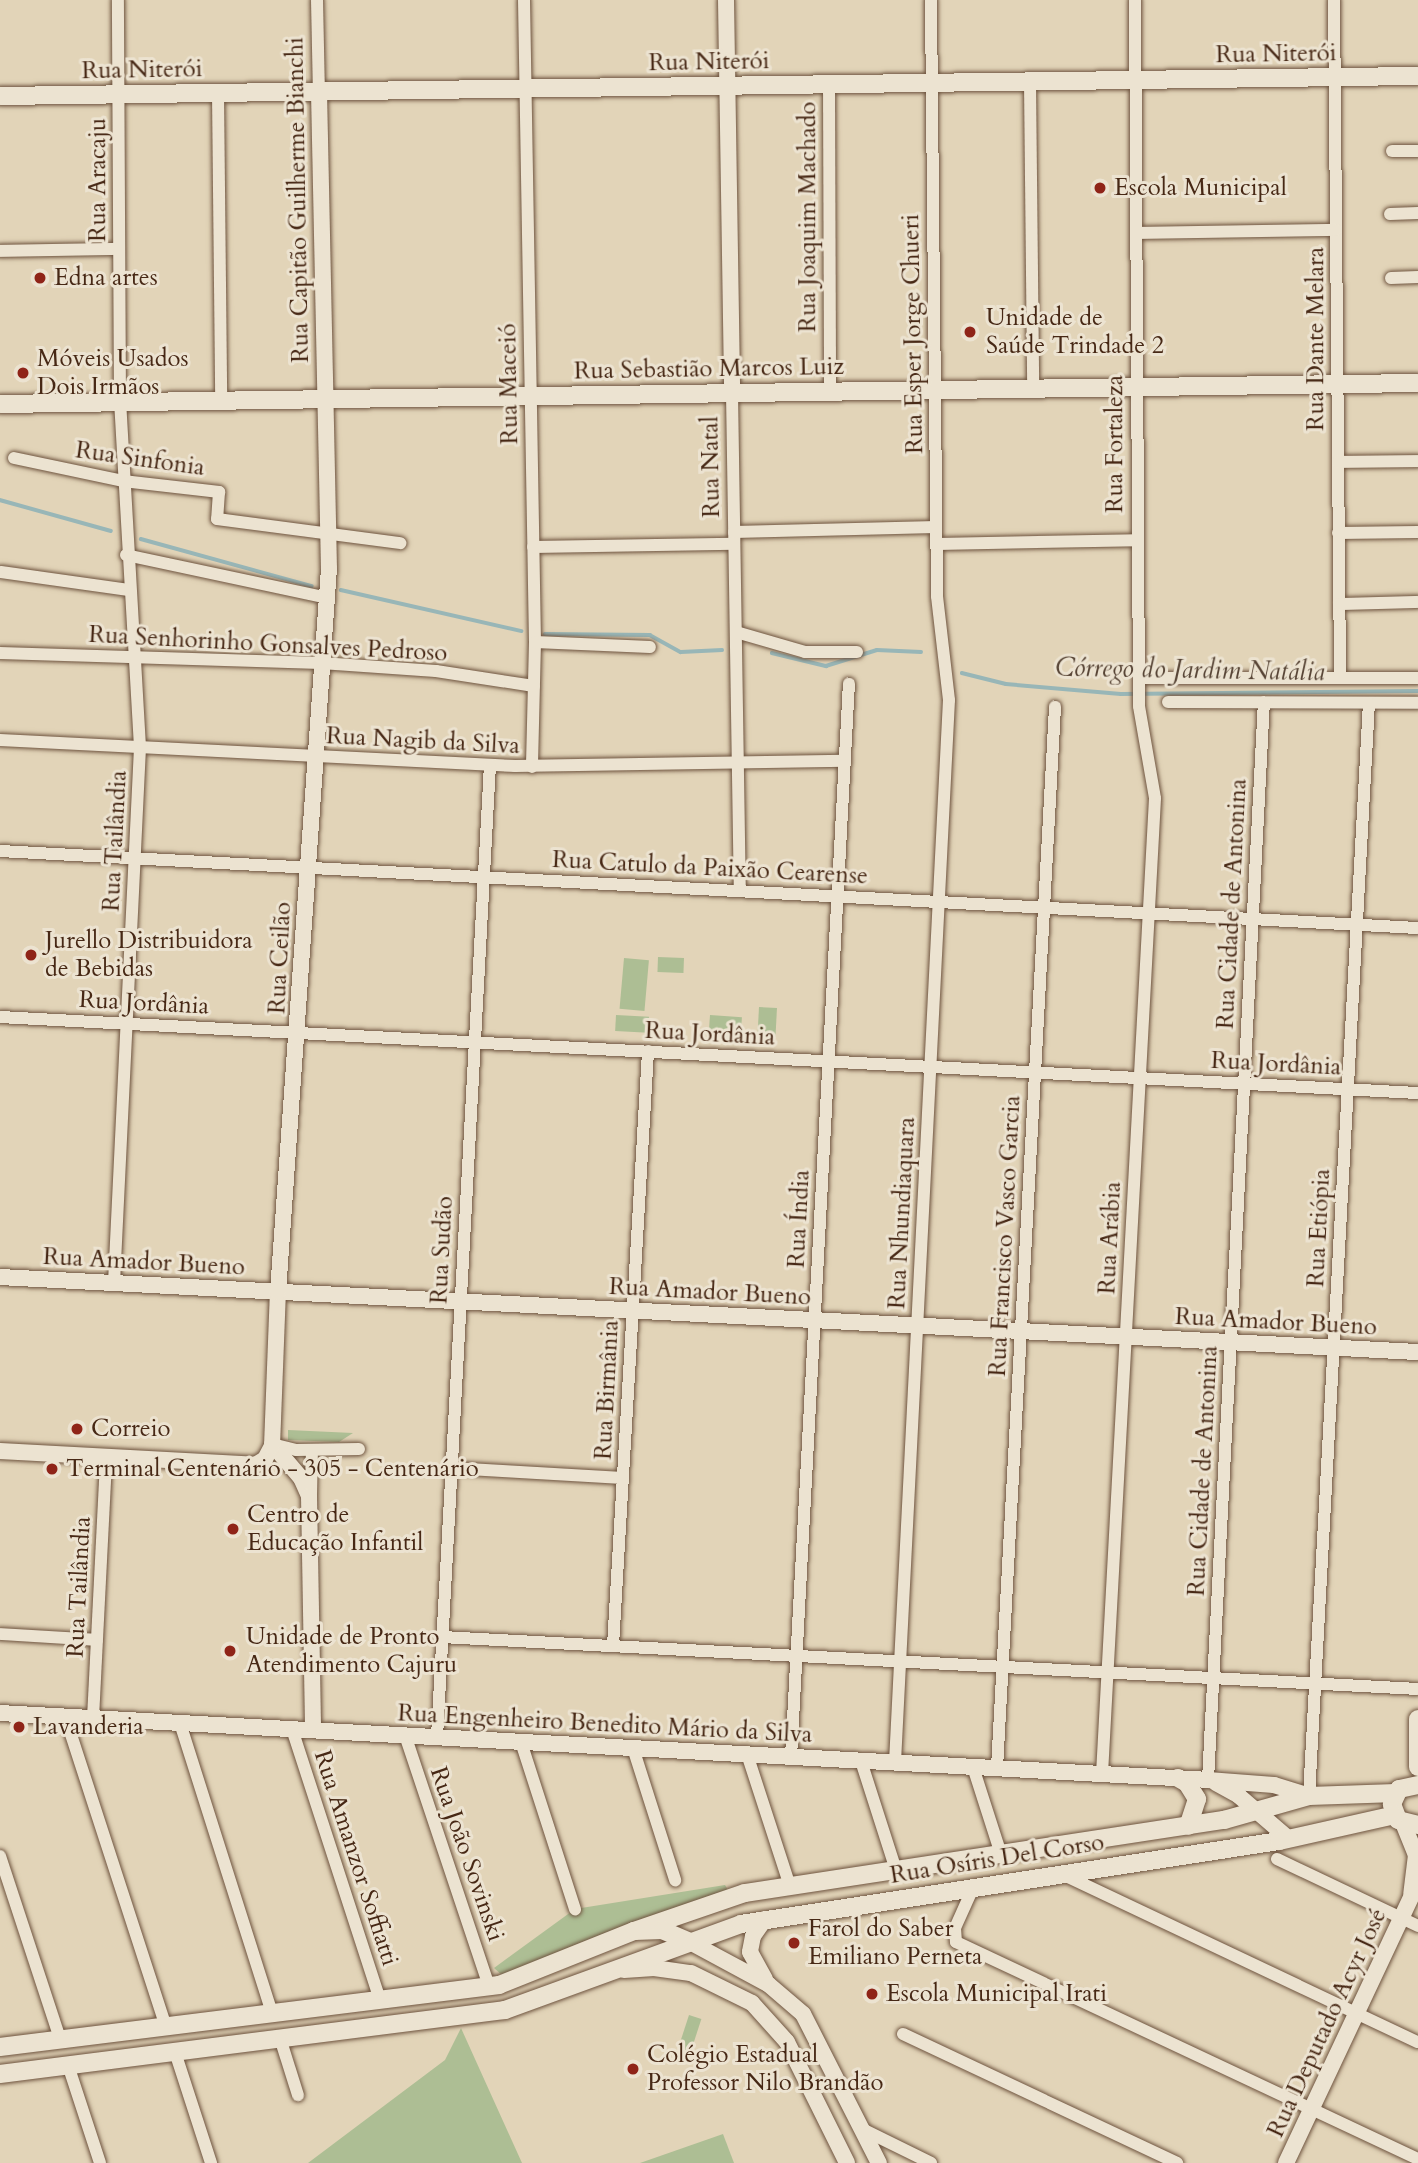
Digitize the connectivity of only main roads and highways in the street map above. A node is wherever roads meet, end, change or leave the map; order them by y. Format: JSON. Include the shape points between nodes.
{"nodes":[{"id":1,"x":1418,"y":76,"type":"edge"},
{"id":2,"x":0,"y":96,"type":"edge"},
{"id":3,"x":1418,"y":383,"type":"edge"},
{"id":4,"x":0,"y":404,"type":"edge"},
{"id":5,"x":1418,"y":1719,"type":"edge"},
{"id":6,"x":1417,"y":1762,"type":"edge"},
{"id":7,"x":1178,"y":1778,"type":"road end"},
{"id":8,"x":1405,"y":1788,"type":"edge"},
{"id":9,"x":1405,"y":1821,"type":"edge"},
{"id":10,"x":1188,"y":1826,"type":"junction"},
{"id":11,"x":964,"y":1859,"type":"junction"},
{"id":12,"x":930,"y":1865,"type":"junction"},
{"id":13,"x":973,"y":1888,"type":"junction"},
{"id":14,"x":933,"y":1894,"type":"junction"},
{"id":15,"x":634,"y":1931,"type":"junction"},
{"id":16,"x":688,"y":1941,"type":"junction"},
{"id":17,"x":344,"y":2004,"type":"junction"},
{"id":18,"x":309,"y":2009,"type":"junction"},
{"id":19,"x":347,"y":2029,"type":"junction"},
{"id":20,"x":316,"y":2034,"type":"junction"},
{"id":21,"x":41,"y":2041,"type":"junction"},
{"id":22,"x":0,"y":2047,"type":"edge"},
{"id":23,"x":48,"y":2067,"type":"junction"},
{"id":24,"x":3,"y":2073,"type":"edge"}],
"edges":[{"from":1,"to":2,"type":"main road","name":"Rua Niterói"},
{"from":3,"to":4,"type":"main road","name":"Rua Sebastião Marcos Luiz"},
{"from":5,"to":6,"type":"main road"},
{"from":6,"to":8,"type":"main road"},
{"from":7,"to":10,"type":"main road","via":[[1197,1799]]},
{"from":8,"to":9,"type":"main road"},
{"from":8,"to":10,"type":"main road","name":"Rua Osíris Del Corso","via":[[1309,1796]]},
{"from":9,"to":13,"type":"main road","name":"Rua Osíris Del Corso"},
{"from":10,"to":11,"type":"main road","name":"Rua Osíris Del Corso"},
{"from":11,"to":12,"type":"main road","name":"Rua Osíris Del Corso"},
{"from":11,"to":13,"type":"main road","via":[[958,1873]]},
{"from":12,"to":14,"type":"main road","via":[[941,1882]]},
{"from":12,"to":15,"type":"main road","name":"Rua Osíris Del Corso","via":[[727,1897]]},
{"from":13,"to":14,"type":"main road","name":"Rua Osíris Del Corso"},
{"from":14,"to":16,"type":"main road","name":"Rua Osíris Del Corso","via":[[765,1919]]},
{"from":15,"to":16,"type":"main road","via":[[662,1930]]},
{"from":15,"to":17,"type":"main road","name":"Rua Osíris Del Corso","via":[[520,1978],[489,1986]]},
{"from":16,"to":19,"type":"main road","name":"Rua Osíris Del Corso","via":[[522,2007]]},
{"from":17,"to":18,"type":"main road","name":"Rua Osíris Del Corso"},
{"from":17,"to":19,"type":"main road","via":[[338,2021]]},
{"from":18,"to":20,"type":"main road","via":[[322,2022]]},
{"from":18,"to":21,"type":"main road","name":"Rua Osíris Del Corso"},
{"from":19,"to":20,"type":"main road","name":"Rua Osíris Del Corso"},
{"from":20,"to":23,"type":"main road","name":"Rua Osíris Del Corso"},
{"from":21,"to":22,"type":"main road","name":"Rua Osíris Del Corso"},
{"from":21,"to":23,"type":"main road","via":[[32,2049],[33,2060]]},
{"from":22,"to":24,"type":"main road","via":[[13,2050],[16,2057],[12,2070]]},
{"from":23,"to":24,"type":"main road","name":"Rua Osíris Del Corso"}]}
